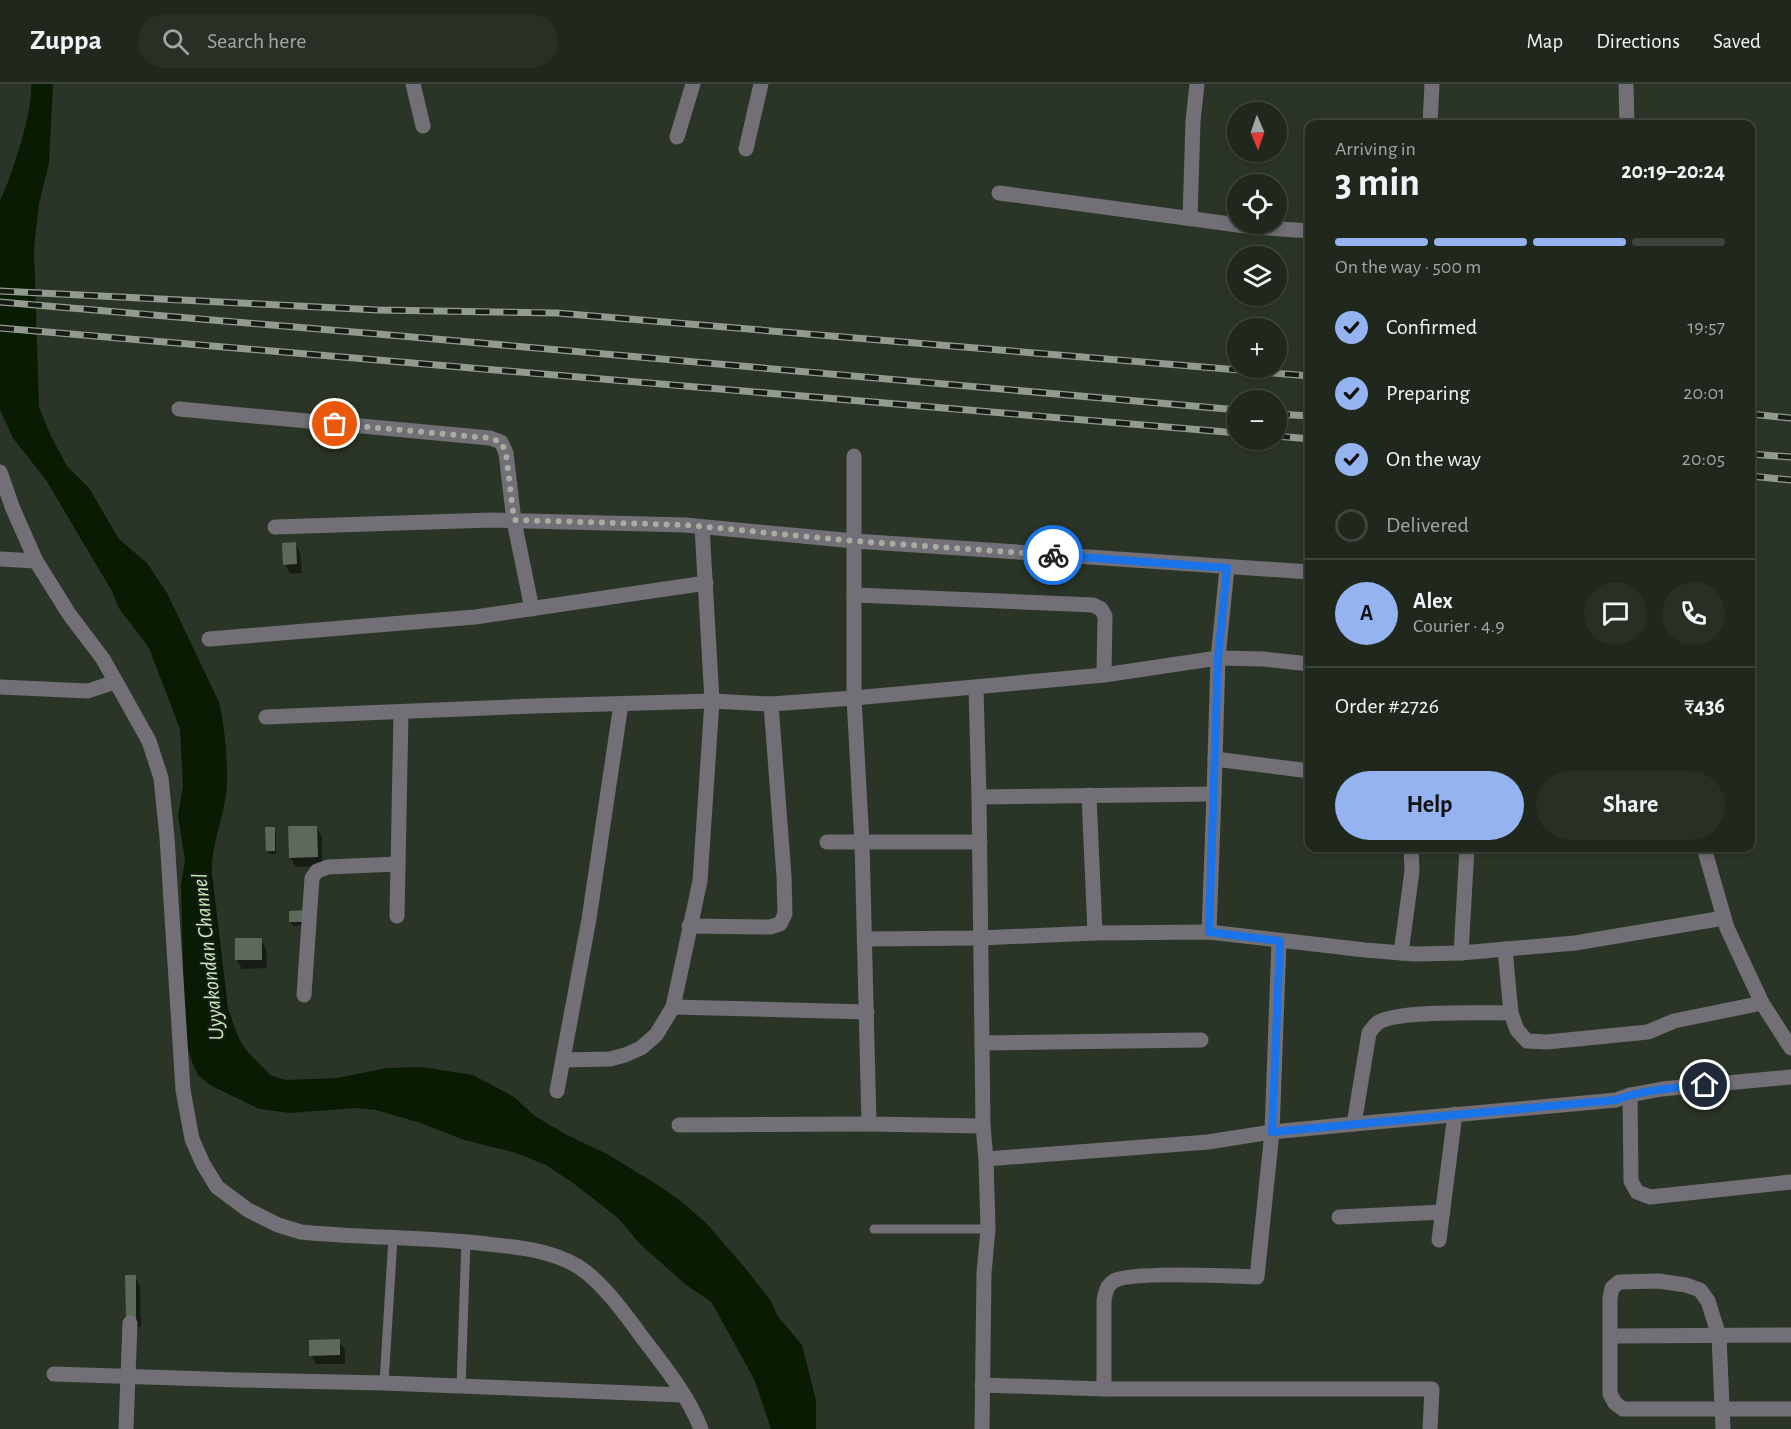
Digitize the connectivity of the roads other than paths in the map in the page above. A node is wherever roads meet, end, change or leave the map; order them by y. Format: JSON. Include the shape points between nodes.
{"nodes":[{"id":1,"x":413,"y":84,"type":"edge"},
{"id":2,"x":693,"y":84,"type":"edge"},
{"id":3,"x":761,"y":84,"type":"edge"},
{"id":4,"x":1197,"y":84,"type":"edge"},
{"id":5,"x":1432,"y":84,"type":"edge"},
{"id":6,"x":1626,"y":84,"type":"edge"},
{"id":7,"x":1430,"y":120,"type":"edge"},
{"id":8,"x":1627,"y":120,"type":"edge"},
{"id":9,"x":423,"y":126,"type":"dead end"},
{"id":10,"x":678,"y":137,"type":"dead end"},
{"id":11,"x":746,"y":149,"type":"dead end"},
{"id":12,"x":999,"y":193,"type":"dead end"},
{"id":13,"x":1190,"y":218,"type":"junction"},
{"id":14,"x":1305,"y":231,"type":"edge"},
{"id":15,"x":179,"y":409,"type":"dead end"},
{"id":16,"x":854,"y":456,"type":"dead end"},
{"id":17,"x":0,"y":472,"type":"edge"},
{"id":18,"x":514,"y":520,"type":"junction"},
{"id":19,"x":702,"y":526,"type":"junction"},
{"id":20,"x":275,"y":527,"type":"dead end"},
{"id":21,"x":855,"y":541,"type":"junction"},
{"id":22,"x":0,"y":559,"type":"edge"},
{"id":23,"x":36,"y":561,"type":"junction"},
{"id":24,"x":1227,"y":568,"type":"junction"},
{"id":25,"x":1305,"y":572,"type":"edge"},
{"id":26,"x":706,"y":583,"type":"junction"},
{"id":27,"x":854,"y":595,"type":"junction"},
{"id":28,"x":532,"y":609,"type":"junction"},
{"id":29,"x":209,"y":639,"type":"dead end"},
{"id":30,"x":1218,"y":658,"type":"junction"},
{"id":31,"x":1305,"y":663,"type":"edge"},
{"id":32,"x":1104,"y":675,"type":"junction"},
{"id":33,"x":115,"y":682,"type":"junction"},
{"id":34,"x":0,"y":687,"type":"edge"},
{"id":35,"x":976,"y":687,"type":"junction"},
{"id":36,"x":854,"y":698,"type":"junction"},
{"id":37,"x":712,"y":701,"type":"junction"},
{"id":38,"x":621,"y":704,"type":"junction"},
{"id":39,"x":771,"y":704,"type":"junction"},
{"id":40,"x":401,"y":712,"type":"junction"},
{"id":41,"x":266,"y":717,"type":"dead end"},
{"id":42,"x":1215,"y":759,"type":"junction"},
{"id":43,"x":1305,"y":770,"type":"edge"},
{"id":44,"x":1214,"y":794,"type":"junction"},
{"id":45,"x":1089,"y":795,"type":"junction"},
{"id":46,"x":979,"y":797,"type":"junction"},
{"id":47,"x":827,"y":842,"type":"dead end"},
{"id":48,"x":980,"y":842,"type":"junction"},
{"id":49,"x":862,"y":843,"type":"junction"},
{"id":50,"x":1411,"y":852,"type":"edge"},
{"id":51,"x":1467,"y":852,"type":"edge"},
{"id":52,"x":1705,"y":852,"type":"edge"},
{"id":53,"x":398,"y":864,"type":"junction"},
{"id":54,"x":397,"y":916,"type":"dead end"},
{"id":55,"x":1724,"y":918,"type":"junction"},
{"id":56,"x":689,"y":926,"type":"junction"},
{"id":57,"x":1209,"y":932,"type":"junction"},
{"id":58,"x":1095,"y":933,"type":"junction"},
{"id":59,"x":980,"y":938,"type":"junction"},
{"id":60,"x":865,"y":939,"type":"junction"},
{"id":61,"x":1280,"y":941,"type":"junction"},
{"id":62,"x":1504,"y":949,"type":"junction"},
{"id":63,"x":1401,"y":953,"type":"junction"},
{"id":64,"x":1461,"y":953,"type":"junction"},
{"id":65,"x":304,"y":995,"type":"dead end"},
{"id":66,"x":1762,"y":1003,"type":"junction"},
{"id":67,"x":673,"y":1007,"type":"junction"},
{"id":68,"x":867,"y":1012,"type":"junction"},
{"id":69,"x":1511,"y":1013,"type":"junction"},
{"id":70,"x":1201,"y":1040,"type":"dead end"},
{"id":71,"x":982,"y":1043,"type":"junction"},
{"id":72,"x":1791,"y":1048,"type":"edge"},
{"id":73,"x":563,"y":1060,"type":"junction"},
{"id":74,"x":1791,"y":1077,"type":"edge"},
{"id":75,"x":557,"y":1091,"type":"dead end"},
{"id":76,"x":1630,"y":1095,"type":"junction"},
{"id":77,"x":1455,"y":1114,"type":"junction"},
{"id":78,"x":869,"y":1124,"type":"junction"},
{"id":79,"x":1354,"y":1124,"type":"junction"},
{"id":80,"x":679,"y":1125,"type":"dead end"},
{"id":81,"x":983,"y":1126,"type":"junction"},
{"id":82,"x":1272,"y":1132,"type":"junction"},
{"id":83,"x":986,"y":1159,"type":"junction"},
{"id":84,"x":1791,"y":1182,"type":"edge"},
{"id":85,"x":1443,"y":1212,"type":"junction"},
{"id":86,"x":1339,"y":1216,"type":"dead end"},
{"id":87,"x":874,"y":1229,"type":"dead end"},
{"id":88,"x":988,"y":1229,"type":"junction"},
{"id":89,"x":393,"y":1237,"type":"junction"},
{"id":90,"x":1439,"y":1240,"type":"dead end"},
{"id":91,"x":466,"y":1241,"type":"junction"},
{"id":92,"x":130,"y":1323,"type":"dead end"},
{"id":93,"x":1791,"y":1335,"type":"edge"},
{"id":94,"x":1610,"y":1336,"type":"junction"},
{"id":95,"x":1719,"y":1336,"type":"junction"},
{"id":96,"x":54,"y":1374,"type":"dead end"},
{"id":97,"x":128,"y":1377,"type":"junction"},
{"id":98,"x":384,"y":1383,"type":"junction"},
{"id":99,"x":982,"y":1385,"type":"junction"},
{"id":100,"x":461,"y":1386,"type":"junction"},
{"id":101,"x":1104,"y":1389,"type":"junction"},
{"id":102,"x":683,"y":1395,"type":"junction"},
{"id":103,"x":1791,"y":1408,"type":"edge"},
{"id":104,"x":1722,"y":1409,"type":"junction"},
{"id":105,"x":126,"y":1429,"type":"edge"},
{"id":106,"x":701,"y":1429,"type":"edge"},
{"id":107,"x":982,"y":1429,"type":"edge"},
{"id":108,"x":1430,"y":1429,"type":"edge"},
{"id":109,"x":1723,"y":1429,"type":"edge"}],
"edges":[{"from":1,"to":9,"type":"street"},
{"from":2,"to":10,"type":"street"},
{"from":3,"to":11,"type":"street"},
{"from":4,"to":13,"type":"street"},
{"from":5,"to":7,"type":"street"},
{"from":6,"to":8,"type":"street"},
{"from":12,"to":13,"type":"street"},
{"from":13,"to":14,"type":"street"},
{"from":15,"to":18,"type":"street","via":[[501,442],[506,453]]},
{"from":16,"to":21,"type":"street"},
{"from":17,"to":23,"type":"street"},
{"from":18,"to":19,"type":"street"},
{"from":18,"to":20,"type":"street"},
{"from":18,"to":28,"type":"street"},
{"from":19,"to":21,"type":"street"},
{"from":19,"to":26,"type":"street"},
{"from":21,"to":24,"type":"street"},
{"from":21,"to":27,"type":"street"},
{"from":22,"to":23,"type":"street"},
{"from":23,"to":33,"type":"street"},
{"from":24,"to":25,"type":"street"},
{"from":24,"to":30,"type":"street"},
{"from":26,"to":28,"type":"street"},
{"from":26,"to":37,"type":"street"},
{"from":27,"to":32,"type":"street","via":[[1094,605],[1105,616]]},
{"from":27,"to":36,"type":"street"},
{"from":28,"to":29,"type":"street"},
{"from":30,"to":31,"type":"street"},
{"from":30,"to":32,"type":"street"},
{"from":30,"to":42,"type":"street"},
{"from":32,"to":35,"type":"street"},
{"from":33,"to":34,"type":"street","via":[[88,691]]},
{"from":33,"to":89,"type":"street","via":[[149,741],[161,778],[183,1090],[192,1139],[203,1164],[217,1186],[248,1210],[278,1224],[309,1233]]},
{"from":35,"to":36,"type":"street"},
{"from":35,"to":46,"type":"street"},
{"from":36,"to":39,"type":"street"},
{"from":36,"to":49,"type":"street"},
{"from":37,"to":38,"type":"street"},
{"from":37,"to":39,"type":"street"},
{"from":37,"to":56,"type":"street","via":[[700,881]]},
{"from":38,"to":40,"type":"street"},
{"from":38,"to":73,"type":"street"},
{"from":39,"to":56,"type":"street","via":[[785,914],[780,924],[770,927]]},
{"from":40,"to":41,"type":"street"},
{"from":40,"to":53,"type":"street"},
{"from":42,"to":43,"type":"street"},
{"from":42,"to":44,"type":"street"},
{"from":44,"to":45,"type":"street"},
{"from":44,"to":57,"type":"street"},
{"from":45,"to":46,"type":"street"},
{"from":45,"to":58,"type":"street"},
{"from":46,"to":48,"type":"street"},
{"from":47,"to":49,"type":"street"},
{"from":48,"to":49,"type":"street"},
{"from":48,"to":59,"type":"street"},
{"from":49,"to":60,"type":"street"},
{"from":50,"to":63,"type":"street"},
{"from":51,"to":64,"type":"street"},
{"from":52,"to":55,"type":"street"},
{"from":53,"to":54,"type":"street"},
{"from":53,"to":65,"type":"street","via":[[328,867],[317,871],[312,879]]},
{"from":55,"to":62,"type":"street","via":[[1575,943]]},
{"from":55,"to":66,"type":"street"},
{"from":56,"to":67,"type":"street"},
{"from":57,"to":58,"type":"street"},
{"from":57,"to":61,"type":"street"},
{"from":58,"to":59,"type":"street"},
{"from":59,"to":60,"type":"street"},
{"from":59,"to":71,"type":"street"},
{"from":60,"to":68,"type":"street"},
{"from":61,"to":63,"type":"street"},
{"from":61,"to":82,"type":"street"},
{"from":62,"to":64,"type":"street"},
{"from":62,"to":69,"type":"street"},
{"from":63,"to":64,"type":"street"},
{"from":66,"to":69,"type":"street","via":[[1674,1021],[1648,1032],[1546,1042],[1527,1041],[1516,1030]]},
{"from":66,"to":72,"type":"street"},
{"from":67,"to":68,"type":"street"},
{"from":67,"to":73,"type":"street","via":[[656,1035],[641,1048],[610,1059]]},
{"from":68,"to":78,"type":"street"},
{"from":69,"to":79,"type":"street","via":[[1424,1014],[1377,1023],[1369,1033]]},
{"from":70,"to":71,"type":"street"},
{"from":71,"to":81,"type":"street"},
{"from":73,"to":75,"type":"street"},
{"from":74,"to":76,"type":"street"},
{"from":76,"to":77,"type":"street","via":[[1616,1100]]},
{"from":76,"to":84,"type":"street","via":[[1631,1181],[1636,1192],[1650,1197]]},
{"from":77,"to":79,"type":"street"},
{"from":77,"to":85,"type":"street"},
{"from":78,"to":80,"type":"street"},
{"from":78,"to":81,"type":"street"},
{"from":79,"to":82,"type":"street"},
{"from":81,"to":83,"type":"street"},
{"from":82,"to":83,"type":"street","via":[[1208,1142]]},
{"from":82,"to":101,"type":"street","via":[[1257,1276],[1138,1275],[1116,1279],[1107,1287],[1104,1300]]},
{"from":83,"to":88,"type":"street"},
{"from":85,"to":86,"type":"street"},
{"from":85,"to":90,"type":"street"},
{"from":87,"to":88,"type":"lane"},
{"from":88,"to":99,"type":"street"},
{"from":89,"to":91,"type":"street"},
{"from":89,"to":98,"type":"lane"},
{"from":91,"to":100,"type":"lane"},
{"from":91,"to":102,"type":"street","via":[[545,1252],[581,1269],[626,1316]]},
{"from":92,"to":97,"type":"street"},
{"from":93,"to":95,"type":"street"},
{"from":94,"to":95,"type":"street"},
{"from":94,"to":95,"type":"street","via":[[1612,1288],[1619,1282],[1658,1281],[1700,1290],[1708,1301]]},
{"from":94,"to":104,"type":"street","via":[[1610,1394],[1623,1409]]},
{"from":95,"to":104,"type":"street"},
{"from":96,"to":97,"type":"street"},
{"from":97,"to":98,"type":"street"},
{"from":97,"to":105,"type":"street"},
{"from":98,"to":100,"type":"street"},
{"from":99,"to":101,"type":"street"},
{"from":99,"to":107,"type":"street"},
{"from":100,"to":102,"type":"street"},
{"from":101,"to":108,"type":"street","via":[[1432,1389]]},
{"from":102,"to":106,"type":"street"},
{"from":103,"to":104,"type":"street"},
{"from":104,"to":109,"type":"street"}]}
